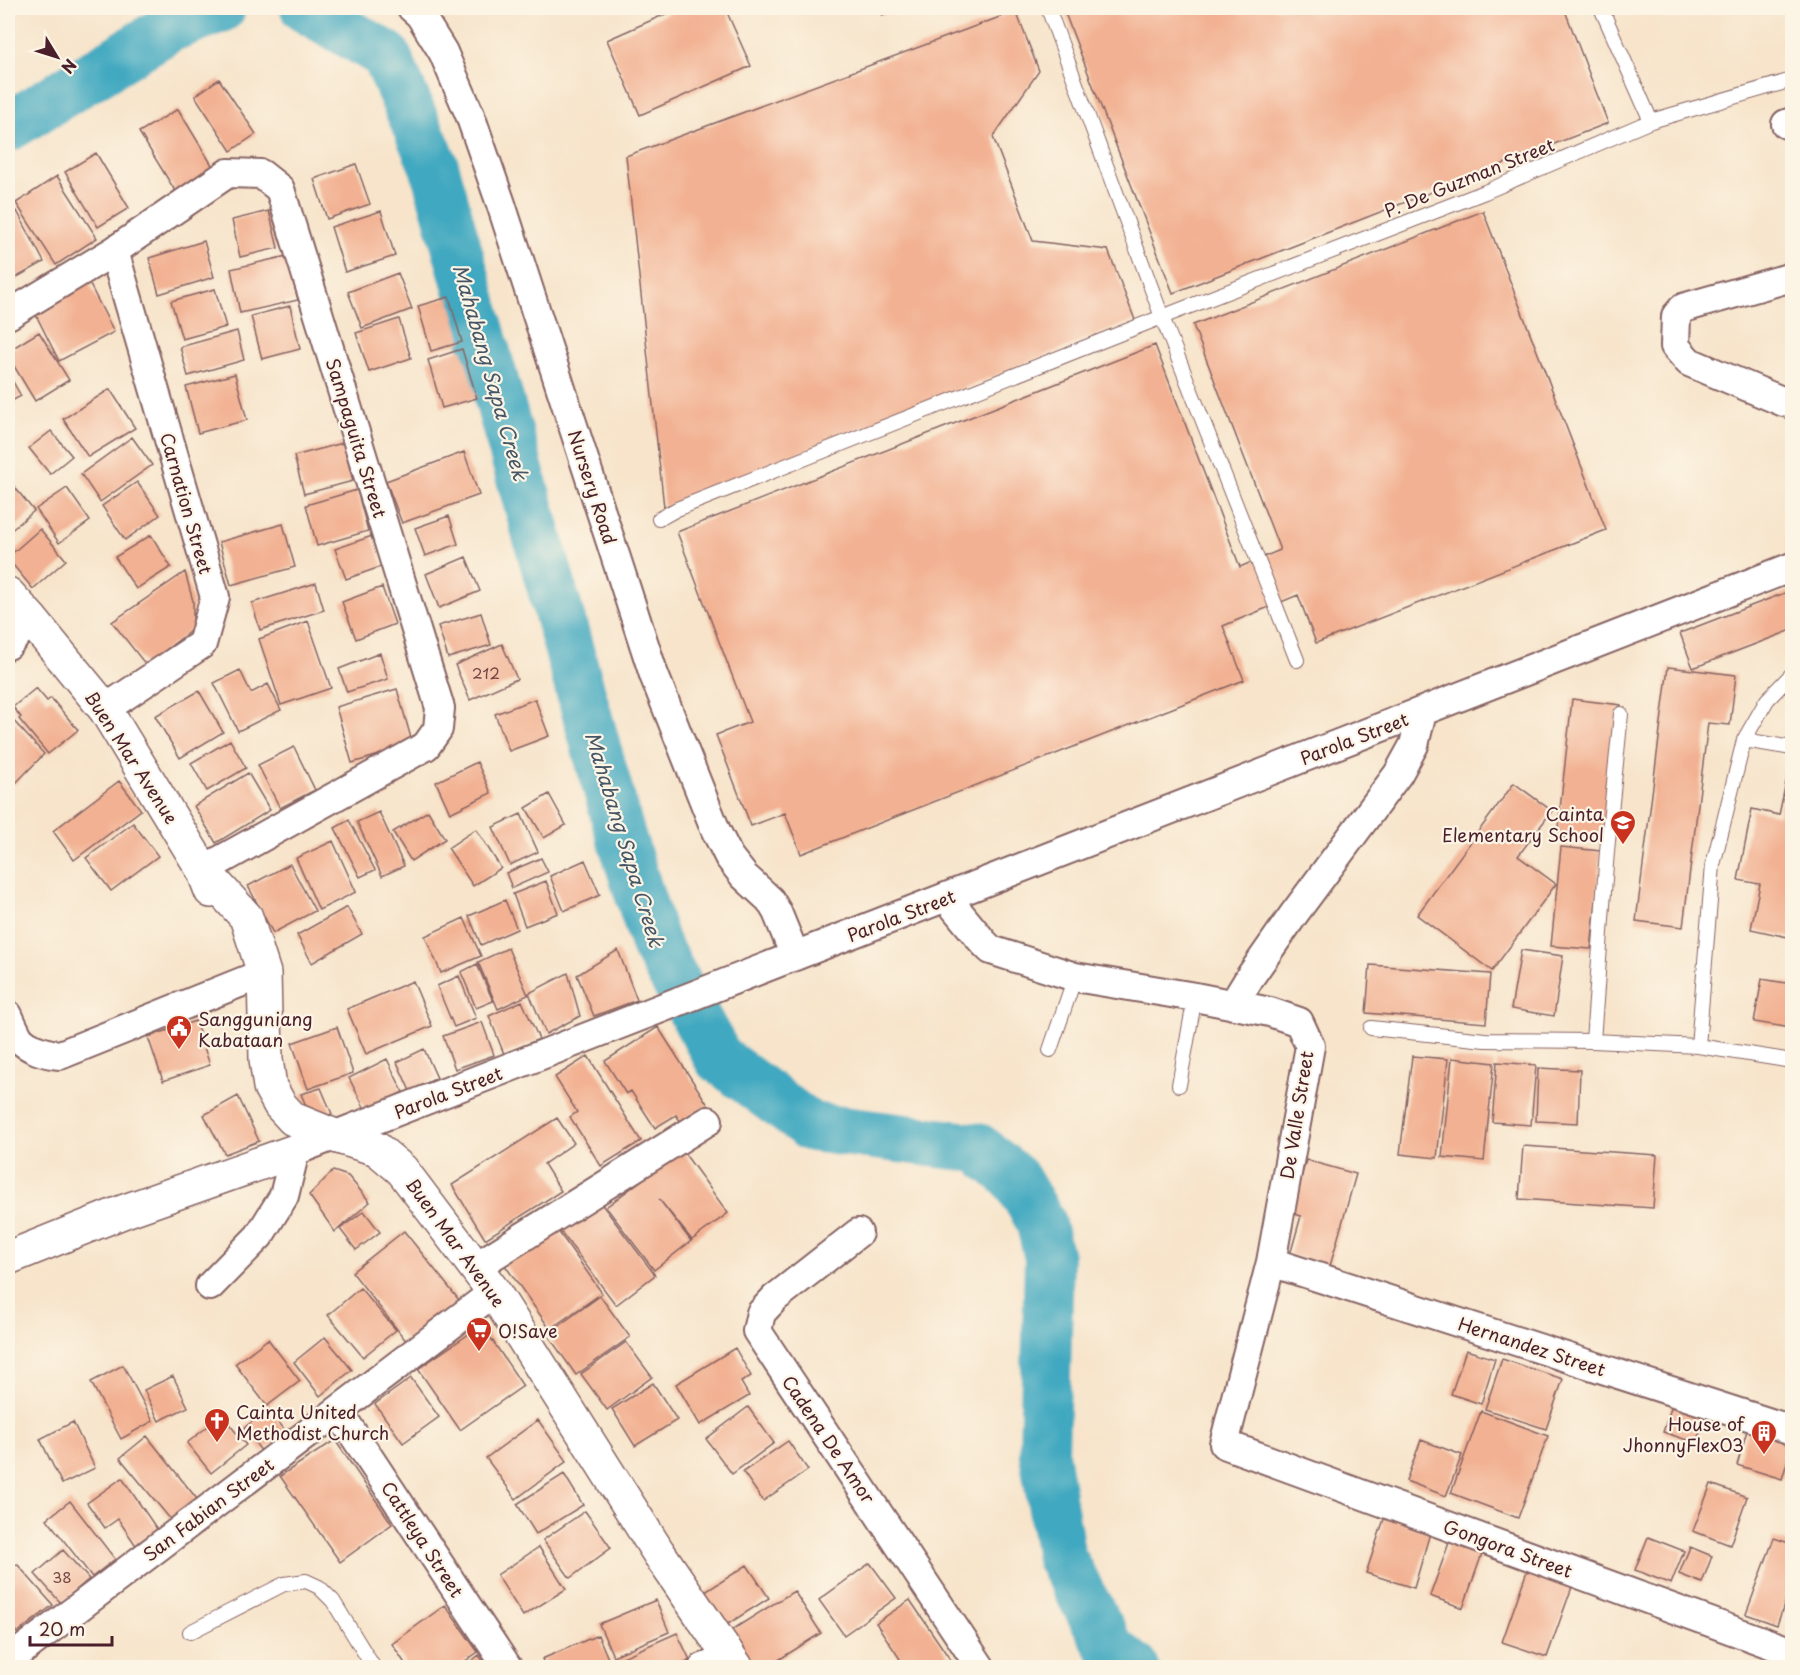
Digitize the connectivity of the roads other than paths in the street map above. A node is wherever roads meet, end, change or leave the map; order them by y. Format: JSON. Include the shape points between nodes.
{"nodes":[{"id":1,"x":412,"y":8,"type":"edge"},
{"id":2,"x":1048,"y":8,"type":"edge"},
{"id":3,"x":1601,"y":8,"type":"edge"},
{"id":4,"x":1792,"y":80,"type":"edge"},
{"id":5,"x":1651,"y":121,"type":"junction"},
{"id":6,"x":114,"y":251,"type":"junction"},
{"id":7,"x":1792,"y":277,"type":"edge"},
{"id":8,"x":8,"y":315,"type":"edge"},
{"id":9,"x":1162,"y":317,"type":"junction"},
{"id":10,"x":1792,"y":404,"type":"edge"},
{"id":11,"x":659,"y":519,"type":"dead end"},
{"id":12,"x":1792,"y":567,"type":"edge"},
{"id":13,"x":8,"y":594,"type":"edge"},
{"id":14,"x":31,"y":619,"type":"junction"},
{"id":15,"x":8,"y":645,"type":"edge"},
{"id":16,"x":1297,"y":660,"type":"dead end"},
{"id":17,"x":1792,"y":674,"type":"edge"},
{"id":18,"x":105,"y":709,"type":"junction"},
{"id":19,"x":1422,"y":712,"type":"junction"},
{"id":20,"x":1621,"y":714,"type":"dead end"},
{"id":21,"x":1743,"y":740,"type":"junction"},
{"id":22,"x":1792,"y":748,"type":"edge"},
{"id":23,"x":203,"y":870,"type":"junction"},
{"id":24,"x":946,"y":897,"type":"junction"},
{"id":25,"x":795,"y":956,"type":"junction"},
{"id":26,"x":264,"y":973,"type":"junction"},
{"id":27,"x":1075,"y":977,"type":"junction"},
{"id":28,"x":1195,"y":997,"type":"junction"},
{"id":29,"x":1233,"y":1005,"type":"junction"},
{"id":30,"x":8,"y":1015,"type":"edge"},
{"id":31,"x":1371,"y":1028,"type":"dead end"},
{"id":32,"x":1593,"y":1041,"type":"junction"},
{"id":33,"x":1698,"y":1046,"type":"junction"},
{"id":34,"x":1050,"y":1050,"type":"dead end"},
{"id":35,"x":1792,"y":1061,"type":"edge"},
{"id":36,"x":1179,"y":1085,"type":"dead end"},
{"id":37,"x":708,"y":1121,"type":"dead end"},
{"id":38,"x":335,"y":1136,"type":"junction"},
{"id":39,"x":295,"y":1150,"type":"junction"},
{"id":40,"x":858,"y":1233,"type":"dead end"},
{"id":41,"x":8,"y":1258,"type":"edge"},
{"id":42,"x":1271,"y":1262,"type":"junction"},
{"id":43,"x":485,"y":1279,"type":"junction"},
{"id":44,"x":210,"y":1286,"type":"dead end"},
{"id":45,"x":338,"y":1411,"type":"junction"},
{"id":46,"x":1792,"y":1430,"type":"edge"},
{"id":47,"x":1224,"y":1444,"type":"joint"},
{"id":48,"x":190,"y":1632,"type":"dead end"},
{"id":49,"x":1792,"y":1652,"type":"edge"},
{"id":50,"x":8,"y":1661,"type":"edge"},
{"id":51,"x":724,"y":1664,"type":"edge"},
{"id":52,"x":374,"y":1668,"type":"edge"},
{"id":53,"x":508,"y":1668,"type":"edge"},
{"id":54,"x":981,"y":1668,"type":"edge"}],
"edges":[{"from":1,"to":25,"type":"street","name":"Nursery Road","via":[[443,52],[470,116],[654,675],[711,820],[729,857],[770,900]]},
{"from":2,"to":9,"type":"lane"},
{"from":3,"to":5,"type":"lane"},
{"from":4,"to":5,"type":"lane","name":"P. De Guzman Street"},
{"from":5,"to":9,"type":"lane","name":"P. De Guzman Street","via":[[1485,192]]},
{"from":6,"to":8,"type":"street","name":"Sampaguita Street"},
{"from":6,"to":18,"type":"street","name":"Carnation Street","via":[[214,597],[202,644]]},
{"from":6,"to":23,"type":"street","name":"Sampaguita Street","via":[[228,173],[261,174],[280,189],[440,708],[438,729],[426,746]]},
{"from":7,"to":10,"type":"street","via":[[1683,308],[1676,316],[1675,346],[1689,362]]},
{"from":9,"to":11,"type":"lane","name":"P. De Guzman Street"},
{"from":9,"to":16,"type":"lane"},
{"from":12,"to":19,"type":"street","name":"Parola Street"},
{"from":13,"to":14,"type":"street","name":"Buen Mar Avenue"},
{"from":14,"to":15,"type":"street"},
{"from":14,"to":18,"type":"street","name":"Buen Mar Avenue"},
{"from":17,"to":21,"type":"lane","via":[[1767,700]]},
{"from":18,"to":23,"type":"street","name":"Buen Mar Avenue"},
{"from":19,"to":24,"type":"street","name":"Parola Street"},
{"from":19,"to":29,"type":"street","via":[[1414,744],[1398,774],[1294,914]]},
{"from":20,"to":32,"type":"lane"},
{"from":21,"to":22,"type":"lane"},
{"from":21,"to":33,"type":"lane","via":[[1713,865]]},
{"from":23,"to":26,"type":"street","name":"Buen Mar Avenue","via":[[246,917]]},
{"from":24,"to":25,"type":"street","name":"Parola Street"},
{"from":24,"to":27,"type":"street","name":"De Valle Street","via":[[991,950]]},
{"from":25,"to":38,"type":"street","name":"Parola Street"},
{"from":26,"to":30,"type":"street","via":[[60,1055],[24,1042]]},
{"from":26,"to":38,"type":"street","name":"Buen Mar Avenue","via":[[270,1087],[293,1119]]},
{"from":27,"to":28,"type":"street","name":"De Valle Street"},
{"from":27,"to":34,"type":"lane"},
{"from":28,"to":29,"type":"street","name":"De Valle Street"},
{"from":28,"to":36,"type":"lane"},
{"from":29,"to":42,"type":"street","name":"De Valle Street","via":[[1299,1023],[1310,1046]]},
{"from":31,"to":32,"type":"lane","via":[[1485,1040]]},
{"from":32,"to":33,"type":"lane"},
{"from":33,"to":35,"type":"lane"},
{"from":37,"to":43,"type":"street","name":"San Fabian Street"},
{"from":38,"to":39,"type":"street","name":"Parola Street"},
{"from":38,"to":43,"type":"street","name":"Buen Mar Avenue","via":[[377,1149],[402,1170]]},
{"from":39,"to":41,"type":"street","name":"Parola Street"},
{"from":39,"to":44,"type":"street","via":[[284,1196],[259,1236]]},
{"from":40,"to":54,"type":"street","name":"Cadena De Amor","via":[[775,1298],[761,1313],[756,1331]]},
{"from":42,"to":46,"type":"street","name":"Hernandez Street"},
{"from":42,"to":47,"type":"street","name":"De Valle Street"},
{"from":43,"to":45,"type":"street","name":"San Fabian Street"},
{"from":43,"to":51,"type":"street","name":"Buen Mar Avenue"},
{"from":45,"to":50,"type":"street","name":"San Fabian Street"},
{"from":45,"to":53,"type":"street","name":"Cattleya Street"},
{"from":47,"to":49,"type":"street","name":"Gongora Street"},
{"from":48,"to":52,"type":"lane","via":[[284,1584],[306,1581],[333,1601]]}]}
